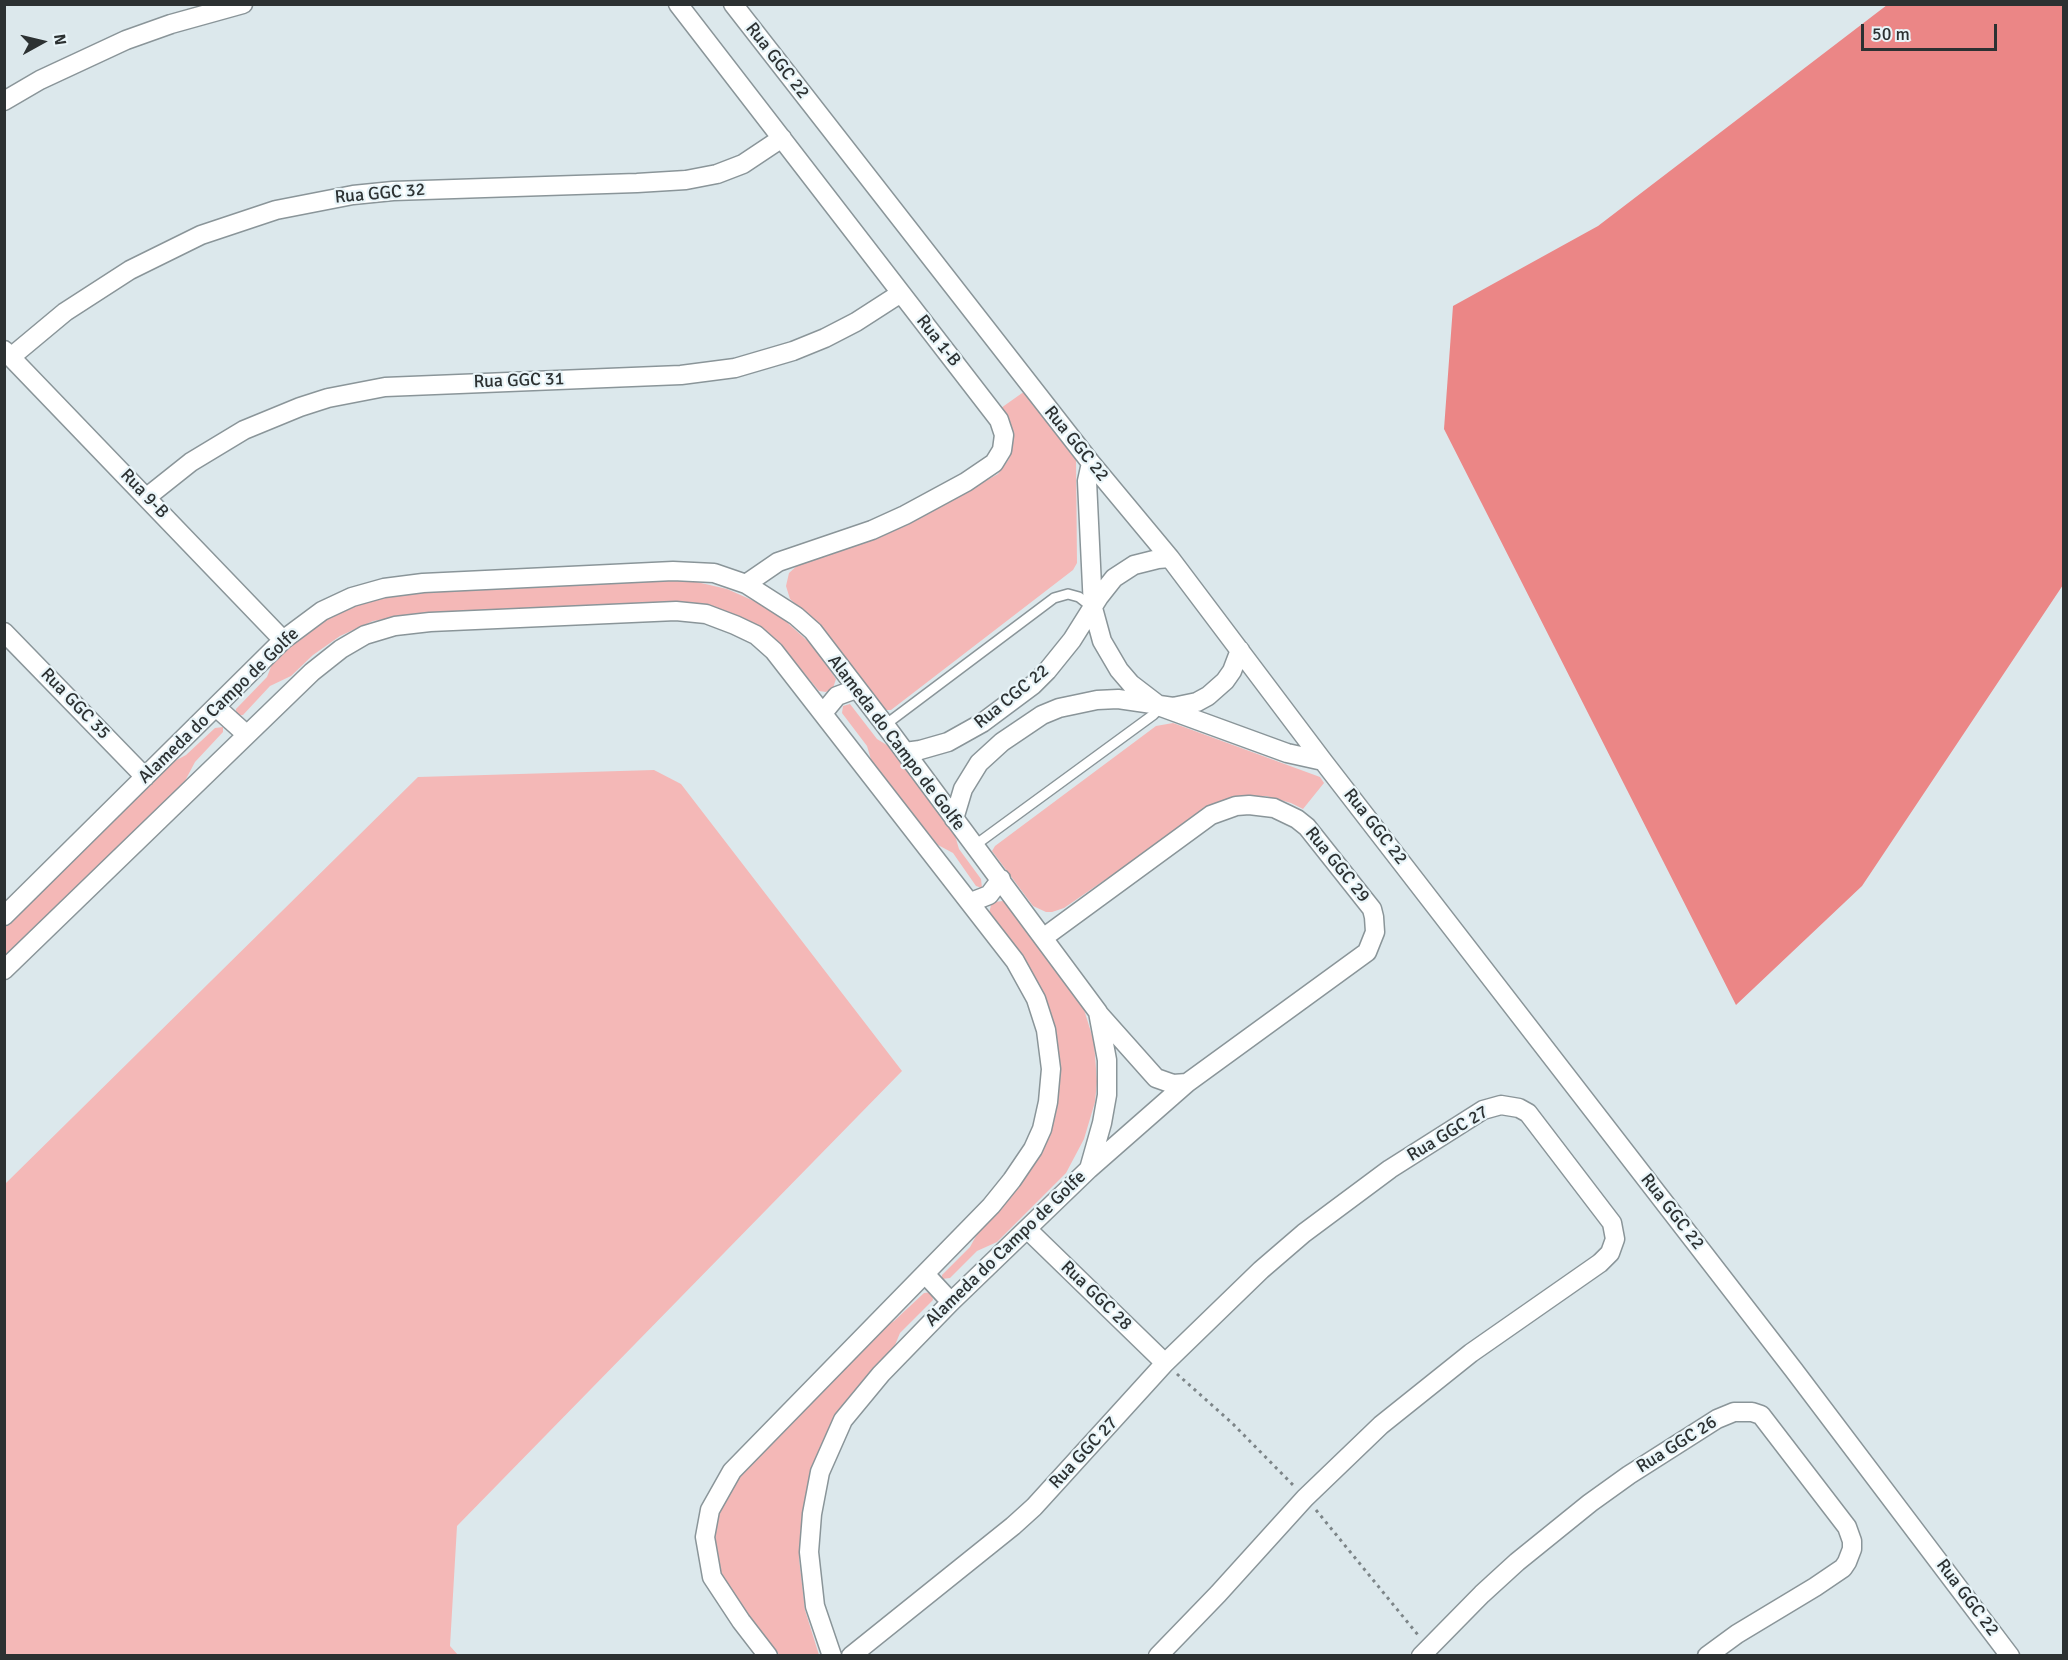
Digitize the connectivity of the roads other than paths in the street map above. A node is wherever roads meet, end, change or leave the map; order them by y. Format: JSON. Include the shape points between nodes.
{"nodes":[{"id":1,"x":243,"y":4,"type":"edge"},
{"id":2,"x":678,"y":4,"type":"edge"},
{"id":3,"x":733,"y":4,"type":"edge"},
{"id":4,"x":4,"y":101,"type":"edge"},
{"id":5,"x":782,"y":138,"type":"junction"},
{"id":6,"x":901,"y":293,"type":"junction"},
{"id":7,"x":8,"y":354,"type":"edge"},
{"id":8,"x":1091,"y":463,"type":"junction"},
{"id":9,"x":147,"y":497,"type":"junction"},
{"id":10,"x":1170,"y":558,"type":"junction"},
{"id":11,"x":746,"y":584,"type":"junction"},
{"id":12,"x":1093,"y":608,"type":"junction"},
{"id":13,"x":4,"y":632,"type":"edge"},
{"id":14,"x":283,"y":640,"type":"junction"},
{"id":15,"x":1240,"y":650,"type":"junction"},
{"id":16,"x":856,"y":689,"type":"junction"},
{"id":17,"x":1161,"y":706,"type":"junction"},
{"id":18,"x":216,"y":707,"type":"junction"},
{"id":19,"x":823,"y":713,"type":"junction"},
{"id":20,"x":885,"y":725,"type":"junction"},
{"id":21,"x":247,"y":735,"type":"junction"},
{"id":22,"x":905,"y":752,"type":"junction"},
{"id":23,"x":1323,"y":761,"type":"junction"},
{"id":24,"x":146,"y":777,"type":"junction"},
{"id":25,"x":954,"y":819,"type":"junction"},
{"id":26,"x":974,"y":846,"type":"junction"},
{"id":27,"x":1001,"y":879,"type":"junction"},
{"id":28,"x":971,"y":902,"type":"junction"},
{"id":29,"x":6,"y":913,"type":"edge"},
{"id":30,"x":1043,"y":938,"type":"junction"},
{"id":31,"x":4,"y":970,"type":"edge"},
{"id":32,"x":1098,"y":1011,"type":"junction"},
{"id":33,"x":1187,"y":1083,"type":"junction"},
{"id":34,"x":1089,"y":1169,"type":"junction"},
{"id":35,"x":1027,"y":1229,"type":"junction"},
{"id":36,"x":925,"y":1274,"type":"junction"},
{"id":37,"x":951,"y":1302,"type":"junction"},
{"id":38,"x":1164,"y":1363,"type":"junction"},
{"id":39,"x":768,"y":1656,"type":"edge"},
{"id":40,"x":832,"y":1656,"type":"edge"},
{"id":41,"x":850,"y":1656,"type":"edge"},
{"id":42,"x":1158,"y":1656,"type":"edge"},
{"id":43,"x":1421,"y":1656,"type":"edge"},
{"id":44,"x":1707,"y":1656,"type":"edge"},
{"id":45,"x":2010,"y":1656,"type":"edge"}],
"edges":[{"from":1,"to":4,"type":"street","via":[[126,40]]},
{"from":2,"to":5,"type":"street","name":"Rua 1-B"},
{"from":3,"to":8,"type":"street","name":"Rua GGC 22"},
{"from":5,"to":6,"type":"street","name":"Rua 1-B"},
{"from":5,"to":7,"type":"street","name":"Rua GGC 32","via":[[743,164],[686,180],[393,191],[276,210],[201,235],[130,270]]},
{"from":6,"to":9,"type":"street","name":"Rua GGC 31","via":[[825,338],[735,368],[681,375],[385,387],[328,398],[244,430],[191,462]]},
{"from":6,"to":11,"type":"street","name":"Rua 1-B","via":[[999,420],[1004,435],[999,457],[966,482],[905,515],[778,562]]},
{"from":7,"to":9,"type":"street","name":"Rua 9-B"},
{"from":8,"to":10,"type":"street","name":"Rua GGC 22"},
{"from":8,"to":12,"type":"street","name":"Rua CGC 22","via":[[1088,481]]},
{"from":9,"to":14,"type":"street","name":"Rua 9-B"},
{"from":10,"to":12,"type":"street","via":[[1146,561],[1124,571],[1106,587]]},
{"from":10,"to":15,"type":"street","name":"Rua GGC 22"},
{"from":11,"to":14,"type":"street","name":"Alameda do Campo de Golfe","via":[[714,573],[673,571],[423,583],[352,597],[322,611]]},
{"from":11,"to":16,"type":"street","name":"Alameda do Campo de Golfe","via":[[813,631]]},
{"from":12,"to":17,"type":"street","name":"Rua CGC 22","via":[[1102,641],[1119,670]]},
{"from":12,"to":20,"type":"lane","via":[[1068,594],[1054,598]]},
{"from":12,"to":22,"type":"street","name":"Rua CGC 22","via":[[1072,640],[1033,685],[965,734],[934,747]]},
{"from":13,"to":24,"type":"street","name":"Rua GGC 35"},
{"from":14,"to":18,"type":"street","name":"Alameda do Campo de Golfe"},
{"from":15,"to":17,"type":"street","via":[[1232,671],[1208,696],[1185,706]]},
{"from":15,"to":23,"type":"street","name":"Rua GGC 22"},
{"from":16,"to":19,"type":"street","via":[[837,696]]},
{"from":16,"to":20,"type":"street","name":"Alameda do Campo de Golfe"},
{"from":17,"to":23,"type":"street","name":"Rua CGC 22","via":[[1287,753]]},
{"from":17,"to":25,"type":"street","name":"Rua CGC 22","via":[[1097,700],[1042,715],[979,763],[963,789]]},
{"from":17,"to":26,"type":"lane","via":[[1154,715]]},
{"from":18,"to":21,"type":"street"},
{"from":18,"to":24,"type":"street","name":"Alameda do Campo de Golfe"},
{"from":19,"to":21,"type":"street","name":"Alameda do Campo de Golfe","via":[[774,651],[756,635],[706,614],[676,611],[395,626],[365,635],[341,649]]},
{"from":19,"to":28,"type":"street","name":"Alameda do Campo de Golfe"},
{"from":20,"to":22,"type":"street","name":"Alameda do Campo de Golfe"},
{"from":21,"to":31,"type":"street","name":"Alameda do Campo de Golfe"},
{"from":22,"to":25,"type":"street","name":"Alameda do Campo de Golfe"},
{"from":23,"to":45,"type":"street","name":"Rua GGC 22"},
{"from":24,"to":29,"type":"street","name":"Alameda do Campo de Golfe"},
{"from":25,"to":26,"type":"street","name":"Alameda do Campo de Golfe"},
{"from":26,"to":27,"type":"street","name":"Alameda do Campo de Golfe"},
{"from":27,"to":28,"type":"street","via":[[989,895]]},
{"from":27,"to":30,"type":"street","name":"Alameda do Campo de Golfe"},
{"from":28,"to":36,"type":"street","name":"Alameda do Campo de Golfe","via":[[1015,961],[1036,999],[1046,1030],[1048,1102],[1033,1149],[1012,1180]]},
{"from":30,"to":32,"type":"street","name":"Alameda do Campo de Golfe"},
{"from":30,"to":33,"type":"street","name":"Rua GGC 29","via":[[1211,815],[1249,805],[1274,808],[1307,827],[1372,909],[1372,943],[1367,952]]},
{"from":32,"to":33,"type":"street","via":[[1156,1078],[1173,1084]]},
{"from":32,"to":34,"type":"street","name":"Alameda do Campo de Golfe","via":[[1107,1060],[1107,1095]]},
{"from":33,"to":34,"type":"street","name":"Rua GGC 29"},
{"from":34,"to":35,"type":"street","name":"Alameda do Campo de Golfe"},
{"from":35,"to":37,"type":"street","name":"Alameda do Campo de Golfe"},
{"from":35,"to":38,"type":"street","name":"Rua GGC 28"},
{"from":36,"to":37,"type":"street"},
{"from":36,"to":39,"type":"street","name":"Alameda do Campo de Golfe","via":[[732,1471],[710,1510],[705,1537],[712,1576]]},
{"from":37,"to":40,"type":"street","name":"Alameda do Campo de Golfe","via":[[881,1374],[843,1420],[820,1472],[809,1552],[815,1606]]},
{"from":38,"to":41,"type":"street","name":"Rua GGC 27","via":[[1013,1527]]},
{"from":38,"to":42,"type":"street","name":"Rua GGC 27","via":[[1304,1233],[1399,1164],[1492,1107],[1510,1106],[1528,1113],[1615,1231],[1614,1246],[1605,1259],[1421,1391],[1343,1461]]},
{"from":43,"to":44,"type":"street","name":"Rua GGC 26","via":[[1517,1562],[1590,1503],[1717,1419],[1734,1412],[1752,1412],[1761,1415],[1847,1527],[1852,1549],[1843,1568]]}]}
